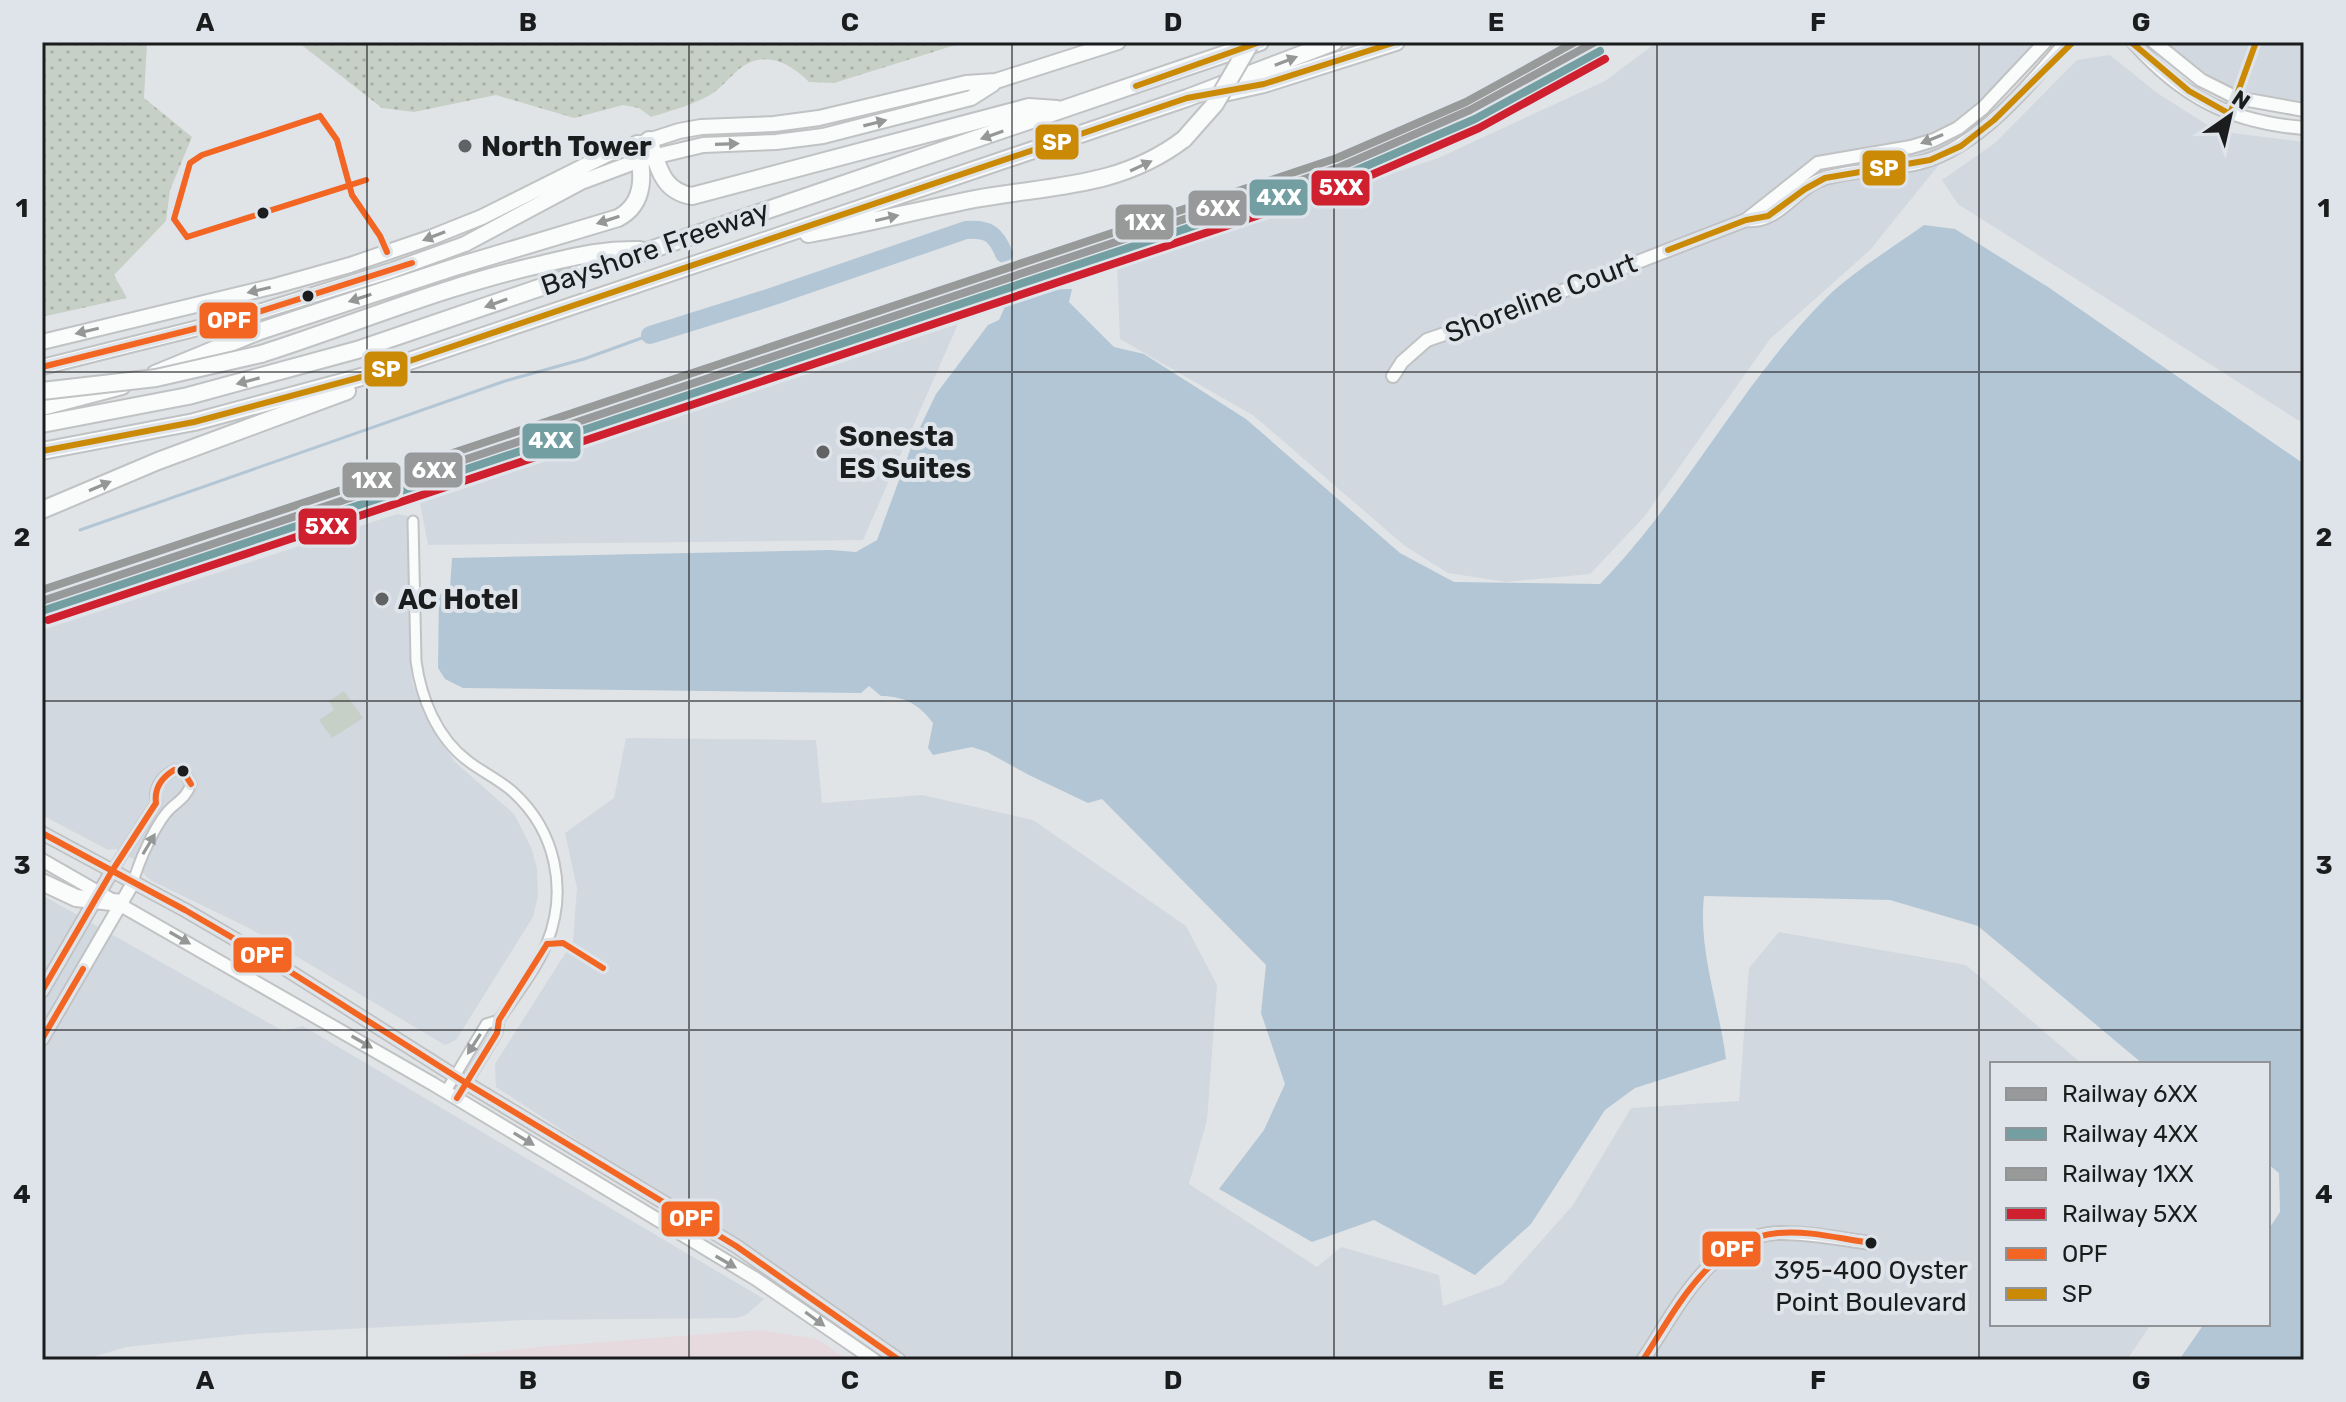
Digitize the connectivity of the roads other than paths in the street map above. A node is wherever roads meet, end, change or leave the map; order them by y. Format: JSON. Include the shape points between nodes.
{"nodes":[{"id":1,"x":1118,"y":42,"type":"edge"},
{"id":2,"x":1251,"y":42,"type":"edge"},
{"id":3,"x":1260,"y":42,"type":"edge"},
{"id":4,"x":1334,"y":42,"type":"edge"},
{"id":5,"x":1396,"y":42,"type":"edge"},
{"id":6,"x":2045,"y":42,"type":"edge"},
{"id":7,"x":2066,"y":42,"type":"edge"},
{"id":8,"x":2073,"y":42,"type":"edge"},
{"id":9,"x":2133,"y":43,"type":"edge"},
{"id":10,"x":2155,"y":43,"type":"edge"},
{"id":11,"x":2054,"y":57,"type":"junction"},
{"id":12,"x":1187,"y":98,"type":"junction"},
{"id":13,"x":1066,"y":110,"type":"junction"},
{"id":14,"x":2304,"y":110,"type":"edge"},
{"id":15,"x":2304,"y":128,"type":"edge"},
{"id":16,"x":645,"y":150,"type":"junction"},
{"id":17,"x":1746,"y":220,"type":"junction"},
{"id":18,"x":755,"y":244,"type":"junction"},
{"id":19,"x":649,"y":251,"type":"junction"},
{"id":20,"x":569,"y":306,"type":"junction"},
{"id":21,"x":42,"y":342,"type":"edge"},
{"id":22,"x":42,"y":367,"type":"edge"},
{"id":23,"x":1393,"y":376,"type":"dead end"},
{"id":24,"x":42,"y":391,"type":"edge"},
{"id":25,"x":42,"y":407,"type":"edge"},
{"id":26,"x":42,"y":424,"type":"edge"},
{"id":27,"x":42,"y":451,"type":"edge"},
{"id":28,"x":42,"y":510,"type":"edge"},
{"id":29,"x":413,"y":521,"type":"dead end"},
{"id":30,"x":156,"y":803,"type":"junction"},
{"id":31,"x":170,"y":809,"type":"junction"},
{"id":32,"x":42,"y":833,"type":"edge"},
{"id":33,"x":42,"y":860,"type":"edge"},
{"id":34,"x":112,"y":871,"type":"junction"},
{"id":35,"x":42,"y":882,"type":"edge"},
{"id":36,"x":133,"y":883,"type":"junction"},
{"id":37,"x":98,"y":896,"type":"junction"},
{"id":38,"x":121,"y":903,"type":"junction"},
{"id":39,"x":42,"y":991,"type":"edge"},
{"id":40,"x":42,"y":1039,"type":"edge"},
{"id":41,"x":460,"y":1080,"type":"junction"},
{"id":42,"x":451,"y":1095,"type":"junction"},
{"id":43,"x":1871,"y":1243,"type":"dead end"},
{"id":44,"x":874,"y":1360,"type":"edge"},
{"id":45,"x":899,"y":1360,"type":"edge"},
{"id":46,"x":1643,"y":1360,"type":"edge"}],
"edges":[{"from":1,"to":16,"type":"main road","via":[[996,81],[971,98],[835,133]]},
{"from":18,"to":2,"type":"highway","one_way":true,"bridge":true,"via":[[1102,180],[1145,165],[1184,139],[1215,104]]},
{"from":3,"to":13,"type":"highway","name":"Bayshore Freeway"},
{"from":12,"to":4,"type":"highway","name":"Bayshore Freeway","one_way":true},
{"from":5,"to":12,"type":"highway","via":[[1255,87]]},
{"from":6,"to":17,"type":"street","name":"Shoreline Court","one_way":true,"via":[[1958,128],[1911,147],[1818,163]]},
{"from":7,"to":11,"type":"street","name":"Shoreline Court"},
{"from":8,"to":11,"type":"street"},
{"from":9,"to":15,"type":"street","via":[[2211,106],[2249,120]]},
{"from":10,"to":14,"type":"street","via":[[2201,80],[2237,98]]},
{"from":11,"to":17,"type":"street","name":"Shoreline Court","via":[[1988,124],[1948,154],[1825,178],[1760,222]]},
{"from":12,"to":18,"type":"highway","name":"Bayshore Freeway"},
{"from":13,"to":16,"type":"highway","via":[[1029,107],[692,196],[664,183]]},
{"from":13,"to":19,"type":"highway","name":"Bayshore Freeway","one_way":true},
{"from":16,"to":21,"type":"main road","one_way":true,"via":[[592,161],[458,227],[350,265]]},
{"from":16,"to":22,"type":"main road","via":[[465,244],[393,270],[246,316]]},
{"from":16,"to":25,"type":"highway","one_way":true,"via":[[638,197],[618,218],[257,332],[136,382]]},
{"from":17,"to":23,"type":"street","name":"Shoreline Court","via":[[1427,340]]},
{"from":18,"to":20,"type":"highway","name":"Bayshore Freeway"},
{"from":19,"to":24,"type":"highway","bridge":true,"via":[[610,249],[505,272],[261,354],[156,378]]},
{"from":19,"to":26,"type":"highway","name":"Bayshore Freeway","one_way":true,"via":[[317,362],[174,399]]},
{"from":20,"to":27,"type":"highway","name":"Bayshore Freeway","via":[[310,392],[194,422]]},
{"from":28,"to":20,"type":"highway","one_way":true},
{"from":29,"to":41,"type":"street","via":[[416,661],[435,723],[458,753],[513,791],[530,810],[550,846],[557,875],[557,908],[547,944],[499,1020],[497,1033]]},
{"from":30,"to":31,"type":"street"},
{"from":30,"to":31,"type":"street","via":[[160,781],[174,770],[183,771],[189,791]]},
{"from":30,"to":34,"type":"street"},
{"from":36,"to":31,"type":"street","one_way":true,"via":[[138,862]]},
{"from":32,"to":34,"type":"street"},
{"from":33,"to":37,"type":"street"},
{"from":34,"to":36,"type":"street"},
{"from":34,"to":37,"type":"street"},
{"from":35,"to":37,"type":"highway","via":[[69,896]]},
{"from":36,"to":38,"type":"street"},
{"from":36,"to":41,"type":"street","via":[[281,966]]},
{"from":37,"to":38,"type":"highway"},
{"from":37,"to":39,"type":"street"},
{"from":38,"to":40,"type":"street"},
{"from":38,"to":42,"type":"street","one_way":true},
{"from":41,"to":42,"type":"street"},
{"from":41,"to":45,"type":"street","via":[[736,1246]]},
{"from":42,"to":44,"type":"street","one_way":true,"via":[[756,1279]]},
{"from":43,"to":46,"type":"street","via":[[1777,1233],[1738,1244],[1707,1268]]}]}
